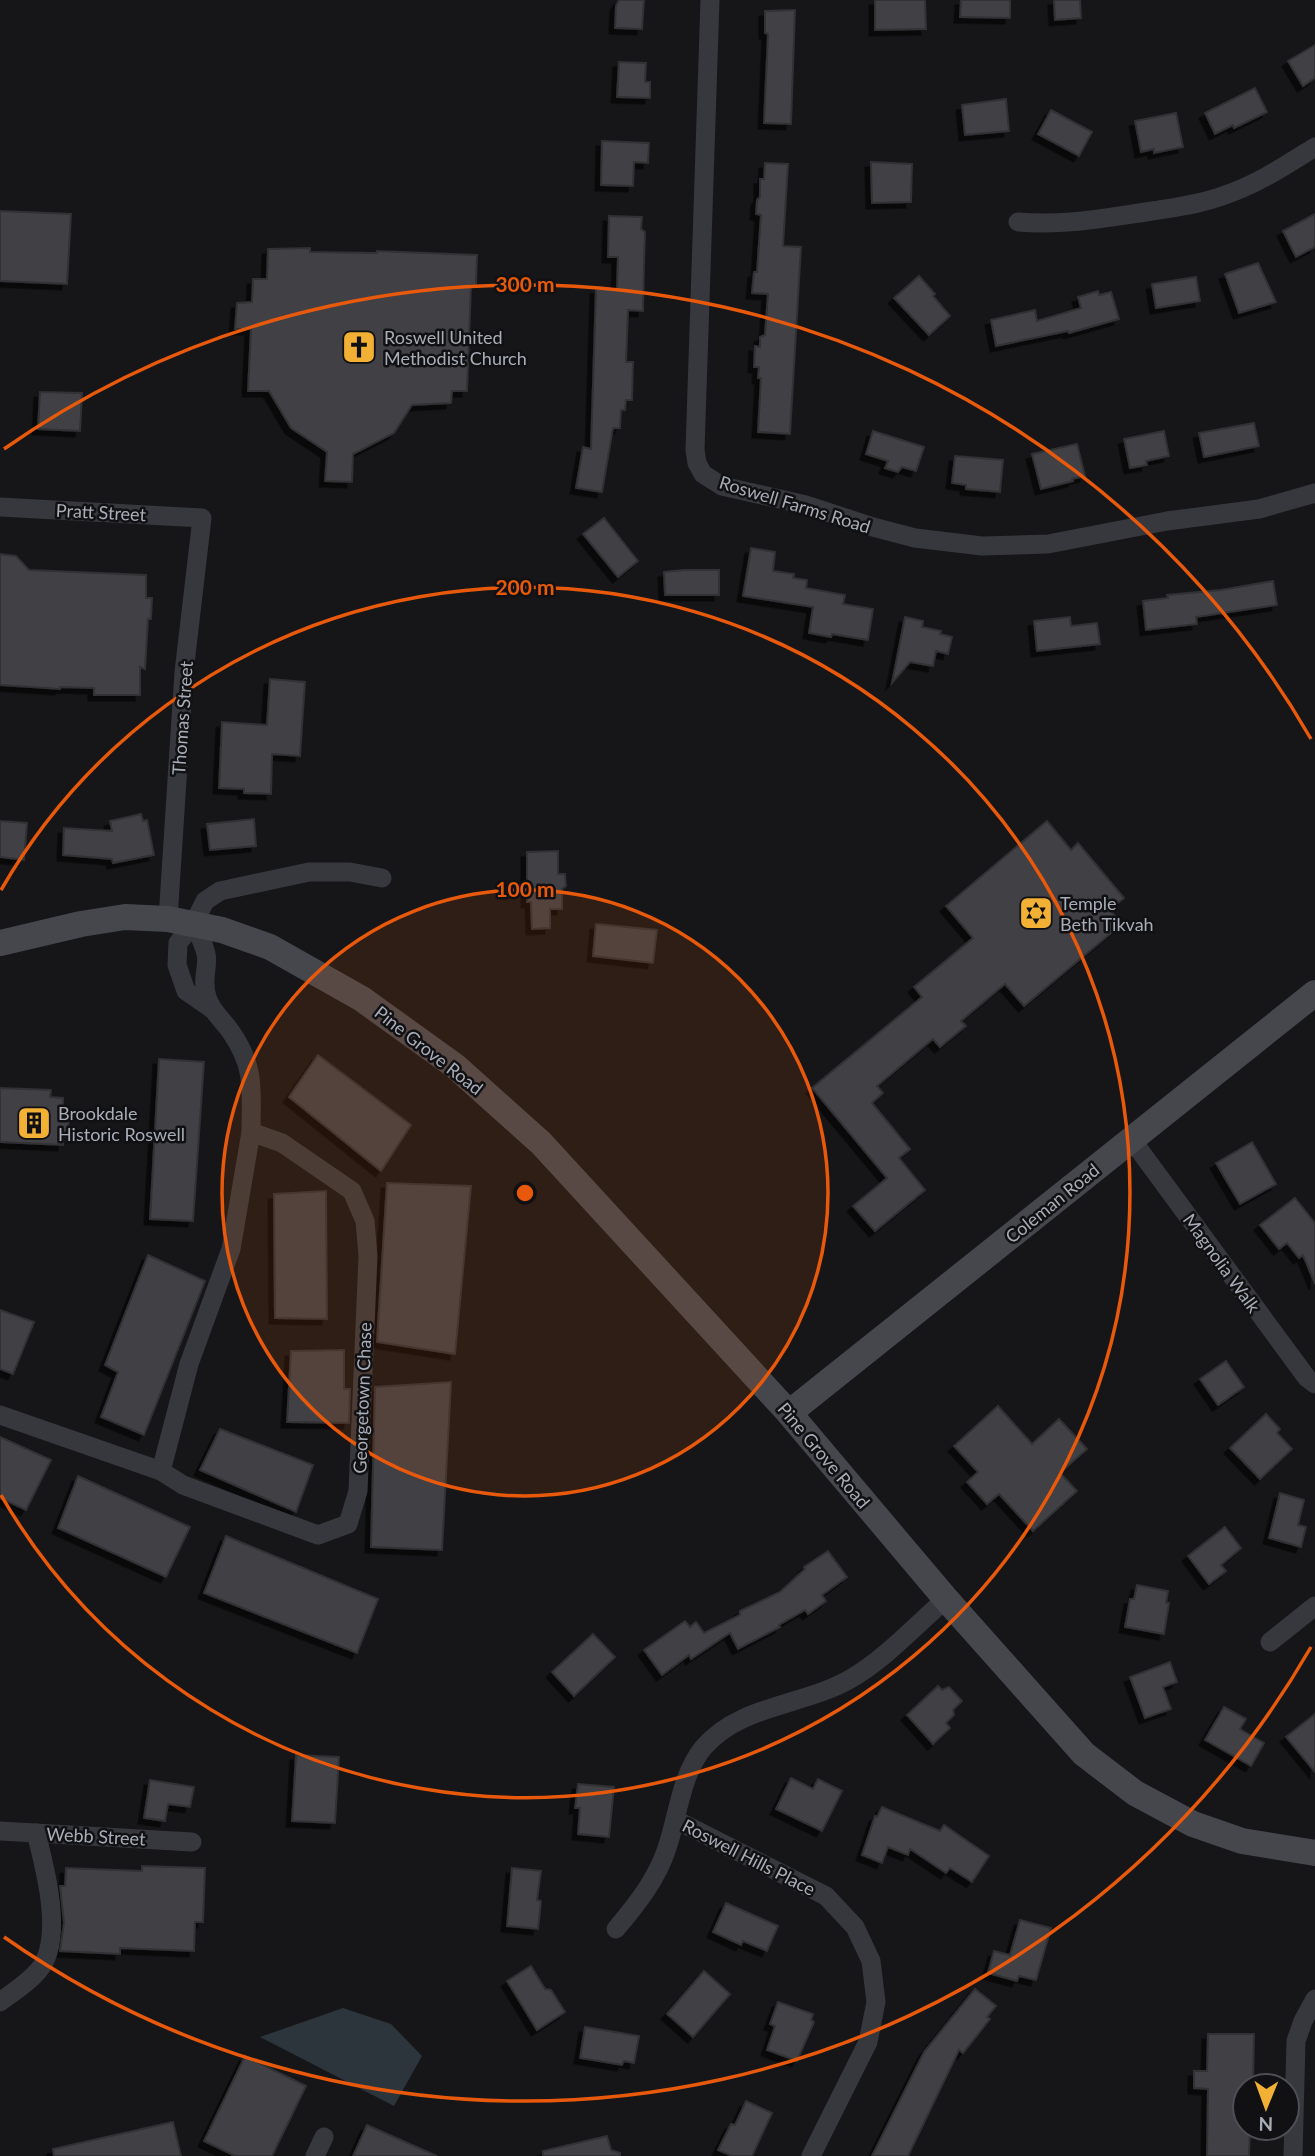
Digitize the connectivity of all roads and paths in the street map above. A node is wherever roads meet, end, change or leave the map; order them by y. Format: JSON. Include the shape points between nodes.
{"nodes":[{"id":1,"x":710,"y":0,"type":"edge"},
{"id":2,"x":1315,"y":147,"type":"edge"},
{"id":3,"x":1018,"y":222,"type":"dead end"},
{"id":4,"x":1315,"y":492,"type":"edge"},
{"id":5,"x":0,"y":507,"type":"edge"},
{"id":6,"x":202,"y":518,"type":"joint"},
{"id":7,"x":382,"y":878,"type":"dead end"},
{"id":8,"x":168,"y":919,"type":"junction"},
{"id":9,"x":194,"y":923,"type":"junction"},
{"id":10,"x":0,"y":943,"type":"edge"},
{"id":11,"x":1315,"y":993,"type":"edge"},
{"id":12,"x":212,"y":1009,"type":"junction"},
{"id":13,"x":251,"y":1132,"type":"junction"},
{"id":14,"x":1132,"y":1140,"type":"junction"},
{"id":15,"x":1315,"y":1384,"type":"edge"},
{"id":16,"x":789,"y":1413,"type":"junction"},
{"id":17,"x":0,"y":1415,"type":"edge"},
{"id":18,"x":161,"y":1471,"type":"junction"},
{"id":19,"x":946,"y":1599,"type":"junction"},
{"id":20,"x":1315,"y":1606,"type":"edge"},
{"id":21,"x":1270,"y":1642,"type":"dead end"},
{"id":22,"x":676,"y":1820,"type":"junction"},
{"id":23,"x":0,"y":1831,"type":"edge"},
{"id":24,"x":36,"y":1833,"type":"junction"},
{"id":25,"x":192,"y":1842,"type":"dead end"},
{"id":26,"x":1315,"y":1853,"type":"edge"},
{"id":27,"x":616,"y":1929,"type":"dead end"},
{"id":28,"x":0,"y":2002,"type":"edge"},
{"id":29,"x":1314,"y":2004,"type":"edge"},
{"id":30,"x":324,"y":2137,"type":"dead end"},
{"id":31,"x":315,"y":2156,"type":"edge"},
{"id":32,"x":811,"y":2156,"type":"edge"},
{"id":33,"x":1293,"y":2156,"type":"edge"}],
"edges":[{"from":1,"to":4,"type":"street","name":"Roswell Farms Road","via":[[695,450],[703,474],[722,486],[806,505],[915,538],[982,546],[1048,544],[1259,509]]},
{"from":2,"to":3,"type":"street","via":[[1268,177],[1193,204],[1076,223]]},
{"from":5,"to":6,"type":"street","name":"Pratt Street"},
{"from":6,"to":8,"type":"street","name":"Thomas Street","via":[[184,672]]},
{"from":7,"to":9,"type":"street","via":[[309,872],[220,891],[205,901]]},
{"from":8,"to":9,"type":"main road","name":"Pine Grove Road"},
{"from":8,"to":10,"type":"main road","name":"Pine Grove Road","via":[[125,917]]},
{"from":9,"to":12,"type":"street","via":[[207,956],[203,976]]},
{"from":9,"to":12,"type":"street","via":[[178,943],[177,965],[186,991]]},
{"from":9,"to":16,"type":"main road","name":"Pine Grove Road","via":[[270,947],[362,999],[455,1066],[541,1143]]},
{"from":11,"to":14,"type":"main road","name":"Coleman Road"},
{"from":12,"to":13,"type":"street","via":[[234,1036],[251,1075]]},
{"from":13,"to":18,"type":"street","via":[[231,1249],[190,1364]]},
{"from":13,"to":18,"type":"street","name":"Georgetown Chase","via":[[282,1143],[352,1191],[365,1221],[368,1256],[358,1491],[348,1524],[318,1535],[183,1485]]},
{"from":14,"to":15,"type":"street","name":"Magnolia Walk"},
{"from":14,"to":16,"type":"main road","name":"Coleman Road"},
{"from":16,"to":19,"type":"main road","name":"Pine Grove Road"},
{"from":17,"to":18,"type":"street","name":"Georgetown Chase"},
{"from":19,"to":22,"type":"street","via":[[852,1678],[743,1718],[717,1734],[690,1769]]},
{"from":19,"to":26,"type":"main road","name":"Pine Grove Road","via":[[1084,1754],[1135,1793],[1193,1824],[1242,1841]]},
{"from":20,"to":21,"type":"street"},
{"from":22,"to":27,"type":"street","via":[[653,1879]]},
{"from":22,"to":32,"type":"street","name":"Roswell Hills Place","via":[[826,1896],[855,1927],[871,1961],[876,2002],[868,2042]]},
{"from":23,"to":24,"type":"street","name":"Webb Street"},
{"from":24,"to":25,"type":"street","name":"Webb Street"},
{"from":24,"to":28,"type":"street","via":[[50,1886],[50,1947],[39,1971]]},
{"from":29,"to":33,"type":"street","via":[[1296,2041]]},
{"from":30,"to":31,"type":"street"}]}
